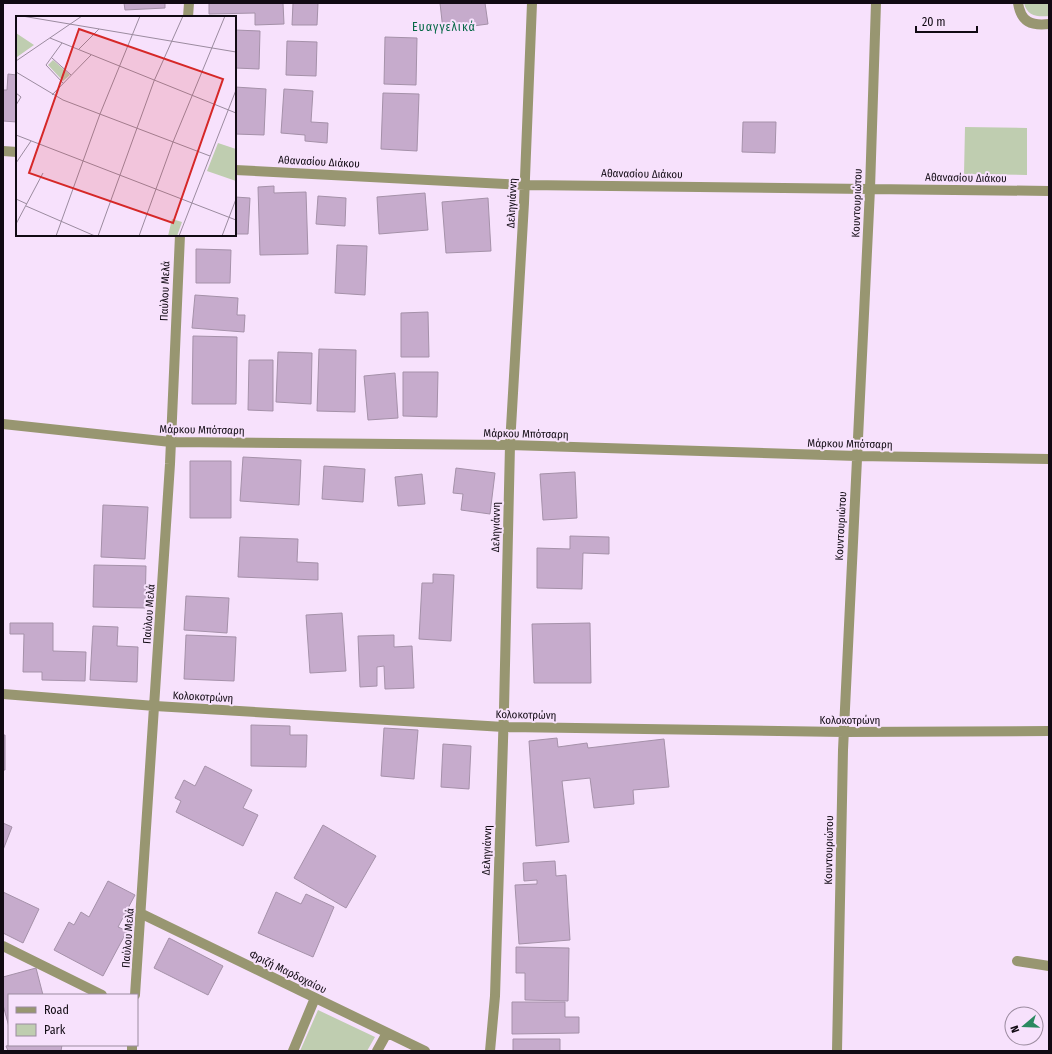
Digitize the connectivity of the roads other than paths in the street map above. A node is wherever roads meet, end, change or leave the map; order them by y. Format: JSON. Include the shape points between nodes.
{"nodes":[{"id":1,"x":189,"y":3,"type":"edge"},
{"id":2,"x":532,"y":3,"type":"edge"},
{"id":3,"x":876,"y":3,"type":"edge"},
{"id":4,"x":1018,"y":3,"type":"edge"},
{"id":5,"x":188,"y":16,"type":"edge"},
{"id":6,"x":1049,"y":24,"type":"edge"},
{"id":7,"x":3,"y":151,"type":"edge"},
{"id":8,"x":16,"y":152,"type":"edge"},
{"id":9,"x":236,"y":170,"type":"edge"},
{"id":10,"x":525,"y":185,"type":"junction"},
{"id":11,"x":870,"y":189,"type":"junction"},
{"id":12,"x":1049,"y":191,"type":"edge"},
{"id":13,"x":180,"y":236,"type":"edge"},
{"id":14,"x":3,"y":424,"type":"edge"},
{"id":15,"x":171,"y":442,"type":"junction"},
{"id":16,"x":510,"y":445,"type":"junction"},
{"id":17,"x":857,"y":456,"type":"junction"},
{"id":18,"x":1049,"y":459,"type":"edge"},
{"id":19,"x":3,"y":694,"type":"edge"},
{"id":20,"x":155,"y":706,"type":"junction"},
{"id":21,"x":504,"y":727,"type":"junction"},
{"id":22,"x":1049,"y":731,"type":"edge"},
{"id":23,"x":844,"y":732,"type":"junction"},
{"id":24,"x":142,"y":914,"type":"junction"},
{"id":25,"x":3,"y":946,"type":"edge"},
{"id":26,"x":1018,"y":961,"type":"dead end"},
{"id":27,"x":1049,"y":966,"type":"edge"},
{"id":28,"x":100,"y":994,"type":"edge"},
{"id":29,"x":135,"y":994,"type":"edge"},
{"id":30,"x":315,"y":998,"type":"junction"},
{"id":31,"x":387,"y":1033,"type":"junction"},
{"id":32,"x":293,"y":1051,"type":"edge"},
{"id":33,"x":377,"y":1051,"type":"edge"},
{"id":34,"x":425,"y":1051,"type":"edge"},
{"id":35,"x":490,"y":1051,"type":"edge"},
{"id":36,"x":837,"y":1051,"type":"edge"}],
"edges":[{"from":1,"to":5,"type":"street"},
{"from":2,"to":10,"type":"street","name":"Δεληγιάννη"},
{"from":3,"to":11,"type":"street","name":"Κουντουριώτου"},
{"from":4,"to":6,"type":"street","via":[[1021,14],[1030,23]]},
{"from":7,"to":8,"type":"street"},
{"from":9,"to":10,"type":"street","name":"Αθανασίου Διάκου"},
{"from":10,"to":11,"type":"street","name":"Αθανασίου Διάκου"},
{"from":10,"to":16,"type":"street","name":"Δεληγιάννη"},
{"from":11,"to":12,"type":"street","name":"Αθανασίου Διάκου"},
{"from":11,"to":17,"type":"street","name":"Κουντουριώτου"},
{"from":13,"to":15,"type":"street","name":"Παύλου Μελά"},
{"from":14,"to":15,"type":"street","name":"Μάρκου Μπότσαρη"},
{"from":15,"to":16,"type":"street","name":"Μάρκου Μπότσαρη"},
{"from":15,"to":20,"type":"street","name":"Παύλου Μελά"},
{"from":16,"to":17,"type":"street","name":"Μάρκου Μπότσαρη"},
{"from":16,"to":21,"type":"street","name":"Δεληγιάννη"},
{"from":17,"to":18,"type":"street","name":"Μάρκου Μπότσαρη"},
{"from":17,"to":23,"type":"street","name":"Κουντουριώτου"},
{"from":19,"to":20,"type":"street","name":"Κολοκοτρώνη"},
{"from":20,"to":21,"type":"street","name":"Κολοκοτρώνη"},
{"from":20,"to":24,"type":"street","name":"Παύλου Μελά"},
{"from":21,"to":23,"type":"street","name":"Κολοκοτρώνη"},
{"from":21,"to":35,"type":"street","name":"Δεληγιάννη","via":[[495,996]]},
{"from":22,"to":23,"type":"street","name":"Κολοκοτρώνη"},
{"from":23,"to":36,"type":"street","name":"Κουντουριώτου"},
{"from":24,"to":29,"type":"street","name":"Παύλου Μελά"},
{"from":24,"to":30,"type":"street","name":"Φριζή Μαρδοχαίου"},
{"from":25,"to":28,"type":"street"},
{"from":26,"to":27,"type":"street"},
{"from":30,"to":31,"type":"street","name":"Φριζή Μαρδοχαίου"},
{"from":30,"to":32,"type":"street"},
{"from":31,"to":33,"type":"street"},
{"from":31,"to":34,"type":"street","name":"Φριζή Μαρδοχαίου"}]}
